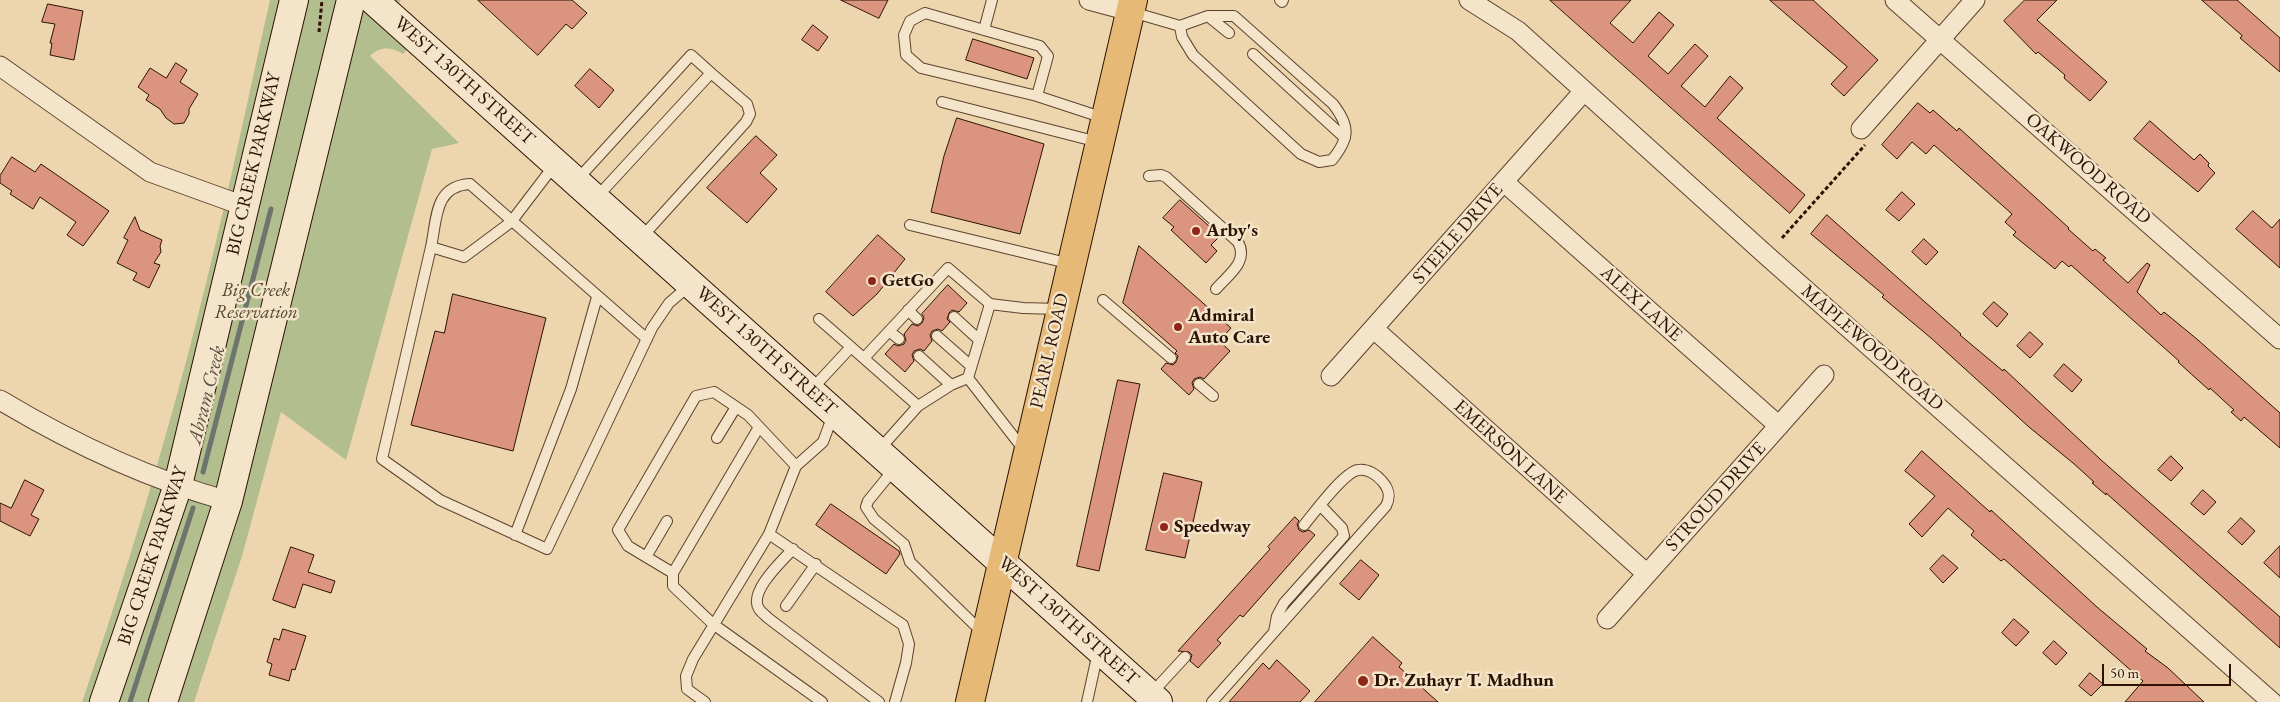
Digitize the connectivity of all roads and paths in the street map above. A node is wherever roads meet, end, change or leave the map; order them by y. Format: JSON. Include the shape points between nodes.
{"nodes":[{"id":1,"x":294,"y":0,"type":"edge"},
{"id":2,"x":351,"y":0,"type":"edge"},
{"id":3,"x":373,"y":0,"type":"edge"},
{"id":4,"x":992,"y":0,"type":"edge"},
{"id":5,"x":1088,"y":0,"type":"edge"},
{"id":6,"x":1469,"y":0,"type":"edge"},
{"id":7,"x":1895,"y":0,"type":"edge"},
{"id":8,"x":1975,"y":0,"type":"edge"},
{"id":9,"x":1132,"y":6,"type":"edge"},
{"id":10,"x":1208,"y":16,"type":"junction"},
{"id":11,"x":1180,"y":26,"type":"junction"},
{"id":12,"x":984,"y":30,"type":"junction"},
{"id":13,"x":1229,"y":33,"type":"dead end"},
{"id":14,"x":1940,"y":40,"type":"junction"},
{"id":15,"x":1253,"y":54,"type":"dead end"},
{"id":16,"x":0,"y":66,"type":"edge"},
{"id":17,"x":711,"y":73,"type":"junction"},
{"id":18,"x":1584,"y":91,"type":"junction"},
{"id":19,"x":1037,"y":96,"type":"junction"},
{"id":20,"x":942,"y":102,"type":"dead end"},
{"id":21,"x":1102,"y":130,"type":"junction"},
{"id":22,"x":1864,"y":136,"type":"joint"},
{"id":23,"x":1345,"y":138,"type":"junction"},
{"id":24,"x":556,"y":163,"type":"junction"},
{"id":25,"x":1148,"y":176,"type":"dead end"},
{"id":26,"x":1504,"y":182,"type":"junction"},
{"id":27,"x":586,"y":190,"type":"junction"},
{"id":28,"x":244,"y":206,"type":"junction"},
{"id":29,"x":511,"y":222,"type":"junction"},
{"id":30,"x":910,"y":225,"type":"dead end"},
{"id":31,"x":1782,"y":238,"type":"dead end"},
{"id":32,"x":641,"y":239,"type":"junction"},
{"id":33,"x":431,"y":248,"type":"junction"},
{"id":34,"x":1071,"y":264,"type":"junction"},
{"id":35,"x":691,"y":284,"type":"junction"},
{"id":36,"x":1216,"y":290,"type":"dead end"},
{"id":37,"x":926,"y":291,"type":"junction"},
{"id":38,"x":597,"y":297,"type":"junction"},
{"id":39,"x":935,"y":299,"type":"dead end"},
{"id":40,"x":1103,"y":300,"type":"dead end"},
{"id":41,"x":990,"y":304,"type":"junction"},
{"id":42,"x":1060,"y":309,"type":"junction"},
{"id":43,"x":908,"y":310,"type":"junction"},
{"id":44,"x":954,"y":318,"type":"dead end"},
{"id":45,"x":820,"y":319,"type":"dead end"},
{"id":46,"x":917,"y":319,"type":"dead end"},
{"id":47,"x":1374,"y":329,"type":"junction"},
{"id":48,"x":890,"y":331,"type":"junction"},
{"id":49,"x":937,"y":336,"type":"dead end"},
{"id":50,"x":647,"y":339,"type":"junction"},
{"id":51,"x":899,"y":339,"type":"dead end"},
{"id":52,"x":978,"y":339,"type":"junction"},
{"id":53,"x":2280,"y":339,"type":"edge"},
{"id":54,"x":851,"y":347,"type":"junction"},
{"id":55,"x":919,"y":356,"type":"dead end"},
{"id":56,"x":864,"y":358,"type":"junction"},
{"id":57,"x":1171,"y":358,"type":"dead end"},
{"id":58,"x":971,"y":366,"type":"junction"},
{"id":59,"x":1824,"y":375,"type":"dead end"},
{"id":60,"x":1331,"y":376,"type":"dead end"},
{"id":61,"x":968,"y":378,"type":"junction"},
{"id":62,"x":1199,"y":384,"type":"dead end"},
{"id":63,"x":951,"y":385,"type":"junction"},
{"id":64,"x":811,"y":391,"type":"junction"},
{"id":65,"x":1213,"y":396,"type":"dead end"},
{"id":66,"x":0,"y":400,"type":"edge"},
{"id":67,"x":918,"y":406,"type":"junction"},
{"id":68,"x":736,"y":407,"type":"junction"},
{"id":69,"x":834,"y":412,"type":"junction"},
{"id":70,"x":1779,"y":426,"type":"junction"},
{"id":71,"x":759,"y":427,"type":"junction"},
{"id":72,"x":717,"y":438,"type":"dead end"},
{"id":73,"x":1026,"y":453,"type":"junction"},
{"id":74,"x":887,"y":459,"type":"junction"},
{"id":75,"x":796,"y":466,"type":"junction"},
{"id":76,"x":178,"y":485,"type":"junction"},
{"id":77,"x":228,"y":501,"type":"junction"},
{"id":78,"x":1320,"y":506,"type":"junction"},
{"id":79,"x":667,"y":521,"type":"dead end"},
{"id":80,"x":1304,"y":525,"type":"dead end"},
{"id":81,"x":769,"y":534,"type":"junction"},
{"id":82,"x":515,"y":535,"type":"junction"},
{"id":83,"x":793,"y":549,"type":"junction"},
{"id":84,"x":646,"y":557,"type":"junction"},
{"id":85,"x":1001,"y":561,"type":"junction"},
{"id":86,"x":816,"y":564,"type":"junction"},
{"id":87,"x":673,"y":573,"type":"junction"},
{"id":88,"x":1647,"y":574,"type":"junction"},
{"id":89,"x":786,"y":606,"type":"dead end"},
{"id":90,"x":1607,"y":619,"type":"dead end"},
{"id":91,"x":713,"y":624,"type":"junction"},
{"id":92,"x":1274,"y":632,"type":"junction"},
{"id":93,"x":985,"y":635,"type":"junction"},
{"id":94,"x":1099,"y":649,"type":"junction"},
{"id":95,"x":1186,"y":657,"type":"dead end"},
{"id":96,"x":1154,"y":698,"type":"edge"},
{"id":97,"x":104,"y":702,"type":"edge"},
{"id":98,"x":163,"y":702,"type":"edge"},
{"id":99,"x":705,"y":702,"type":"edge"},
{"id":100,"x":822,"y":702,"type":"edge"},
{"id":101,"x":879,"y":702,"type":"edge"},
{"id":102,"x":895,"y":702,"type":"edge"},
{"id":103,"x":970,"y":702,"type":"edge"},
{"id":104,"x":1087,"y":702,"type":"edge"},
{"id":105,"x":1212,"y":702,"type":"edge"},
{"id":106,"x":2272,"y":702,"type":"edge"}],
"edges":[{"from":1,"to":28,"type":"street","name":"BIG CREEK PARKWAY"},
{"from":2,"to":77,"type":"street"},
{"from":3,"to":24,"type":"street","name":"WEST 130TH STREET"},
{"from":4,"to":12,"type":"lane"},
{"from":5,"to":9,"type":"street"},
{"from":6,"to":18,"type":"street","name":"MAPLEWOOD ROAD","via":[[1518,31]]},
{"from":7,"to":14,"type":"street","name":"OAKWOOD ROAD"},
{"from":8,"to":14,"type":"street"},
{"from":9,"to":11,"type":"lane"},
{"from":9,"to":21,"type":"main road","name":"PEARL ROAD"},
{"from":10,"to":11,"type":"lane"},
{"from":10,"to":13,"type":"lane"},
{"from":10,"to":23,"type":"lane","via":[[1234,16],[1286,60],[1333,104],[1342,116]]},
{"from":11,"to":23,"type":"lane","via":[[1182,37],[1193,55],[1301,154],[1319,162],[1332,160]]},
{"from":12,"to":19,"type":"lane","via":[[1040,46],[1048,56]]},
{"from":12,"to":19,"type":"lane","via":[[926,13],[910,21],[904,35],[906,55],[922,68]]},
{"from":14,"to":22,"type":"street"},
{"from":14,"to":53,"type":"street","name":"OAKWOOD ROAD"},
{"from":15,"to":23,"type":"lane"},
{"from":16,"to":28,"type":"street","via":[[150,172]]},
{"from":17,"to":27,"type":"lane"},
{"from":17,"to":27,"type":"lane","via":[[691,55]]},
{"from":17,"to":32,"type":"lane","via":[[747,104],[750,114]]},
{"from":18,"to":26,"type":"street","name":"STEELE DRIVE"},
{"from":18,"to":106,"type":"street","name":"MAPLEWOOD ROAD"},
{"from":19,"to":21,"type":"lane"},
{"from":20,"to":21,"type":"lane"},
{"from":21,"to":34,"type":"main road","name":"PEARL ROAD"},
{"from":22,"to":31,"type":"path"},
{"from":24,"to":27,"type":"street","name":"WEST 130TH STREET"},
{"from":24,"to":29,"type":"lane"},
{"from":25,"to":36,"type":"lane","via":[[1166,177],[1238,242],[1242,249],[1241,260]]},
{"from":26,"to":47,"type":"street","name":"STEELE DRIVE"},
{"from":26,"to":70,"type":"street","name":"ALEX LANE"},
{"from":27,"to":32,"type":"street","name":"WEST 130TH STREET"},
{"from":28,"to":76,"type":"street","name":"BIG CREEK PARKWAY"},
{"from":29,"to":33,"type":"lane","via":[[464,257]]},
{"from":29,"to":33,"type":"lane","via":[[479,190],[470,184],[458,185],[441,201]]},
{"from":29,"to":38,"type":"lane"},
{"from":30,"to":34,"type":"lane"},
{"from":32,"to":35,"type":"street","name":"WEST 130TH STREET"},
{"from":33,"to":82,"type":"lane","via":[[382,459],[440,500]]},
{"from":34,"to":42,"type":"main road","name":"PEARL ROAD"},
{"from":35,"to":50,"type":"lane","via":[[668,304]]},
{"from":35,"to":64,"type":"street","name":"WEST 130TH STREET"},
{"from":37,"to":39,"type":"lane"},
{"from":37,"to":41,"type":"lane","via":[[948,268]]},
{"from":37,"to":43,"type":"lane"},
{"from":38,"to":50,"type":"lane"},
{"from":38,"to":82,"type":"lane","via":[[570,389]]},
{"from":40,"to":57,"type":"lane"},
{"from":41,"to":42,"type":"lane"},
{"from":41,"to":52,"type":"lane"},
{"from":42,"to":73,"type":"main road","name":"PEARL ROAD"},
{"from":43,"to":46,"type":"lane"},
{"from":43,"to":48,"type":"lane"},
{"from":44,"to":52,"type":"lane"},
{"from":45,"to":54,"type":"lane"},
{"from":47,"to":60,"type":"street","name":"STEELE DRIVE"},
{"from":47,"to":88,"type":"street","name":"EMERSON LANE"},
{"from":48,"to":51,"type":"lane"},
{"from":48,"to":56,"type":"lane"},
{"from":49,"to":58,"type":"lane"},
{"from":50,"to":82,"type":"lane","via":[[547,548]]},
{"from":52,"to":58,"type":"lane"},
{"from":54,"to":56,"type":"lane"},
{"from":54,"to":64,"type":"lane"},
{"from":55,"to":63,"type":"lane"},
{"from":56,"to":67,"type":"lane"},
{"from":58,"to":61,"type":"lane"},
{"from":59,"to":70,"type":"street","name":"STROUD DRIVE"},
{"from":61,"to":63,"type":"lane"},
{"from":61,"to":73,"type":"lane"},
{"from":62,"to":65,"type":"lane"},
{"from":63,"to":67,"type":"lane"},
{"from":64,"to":69,"type":"street","name":"WEST 130TH STREET"},
{"from":66,"to":76,"type":"street","via":[[112,459]]},
{"from":67,"to":74,"type":"lane"},
{"from":68,"to":71,"type":"lane"},
{"from":68,"to":72,"type":"lane"},
{"from":68,"to":84,"type":"lane","via":[[714,392],[696,396],[691,404],[618,530],[628,546]]},
{"from":69,"to":74,"type":"street","name":"WEST 130TH STREET"},
{"from":69,"to":75,"type":"lane","via":[[823,442]]},
{"from":70,"to":88,"type":"street","name":"STROUD DRIVE"},
{"from":71,"to":75,"type":"lane"},
{"from":71,"to":87,"type":"lane"},
{"from":73,"to":85,"type":"main road","name":"PEARL ROAD"},
{"from":74,"to":85,"type":"street","name":"WEST 130TH STREET"},
{"from":74,"to":93,"type":"lane","via":[[866,507],[874,519],[904,544],[910,562]]},
{"from":75,"to":81,"type":"lane"},
{"from":76,"to":77,"type":"street"},
{"from":76,"to":97,"type":"street","name":"BIG CREEK PARKWAY"},
{"from":77,"to":98,"type":"street"},
{"from":78,"to":80,"type":"lane"},
{"from":78,"to":92,"type":"lane","via":[[1342,528],[1344,536],[1284,603]]},
{"from":78,"to":92,"type":"lane","via":[[1346,477],[1359,469],[1377,476],[1390,496],[1386,506]]},
{"from":79,"to":84,"type":"lane"},
{"from":81,"to":83,"type":"lane"},
{"from":81,"to":91,"type":"lane"},
{"from":83,"to":86,"type":"lane"},
{"from":83,"to":101,"type":"lane","via":[[768,576],[757,596],[758,608]]},
{"from":84,"to":87,"type":"lane"},
{"from":85,"to":93,"type":"main road","name":"PEARL ROAD"},
{"from":85,"to":94,"type":"street","name":"WEST 130TH STREET"},
{"from":86,"to":89,"type":"lane"},
{"from":86,"to":102,"type":"lane","via":[[903,625],[909,644]]},
{"from":87,"to":91,"type":"lane","via":[[672,586]]},
{"from":88,"to":90,"type":"street","name":"STROUD DRIVE"},
{"from":91,"to":99,"type":"lane","via":[[686,676],[687,689]]},
{"from":91,"to":100,"type":"lane"},
{"from":92,"to":105,"type":"lane"},
{"from":93,"to":103,"type":"main road","name":"PEARL ROAD"},
{"from":94,"to":96,"type":"street","name":"WEST 130TH STREET"},
{"from":94,"to":104,"type":"lane"},
{"from":95,"to":96,"type":"lane"}]}
